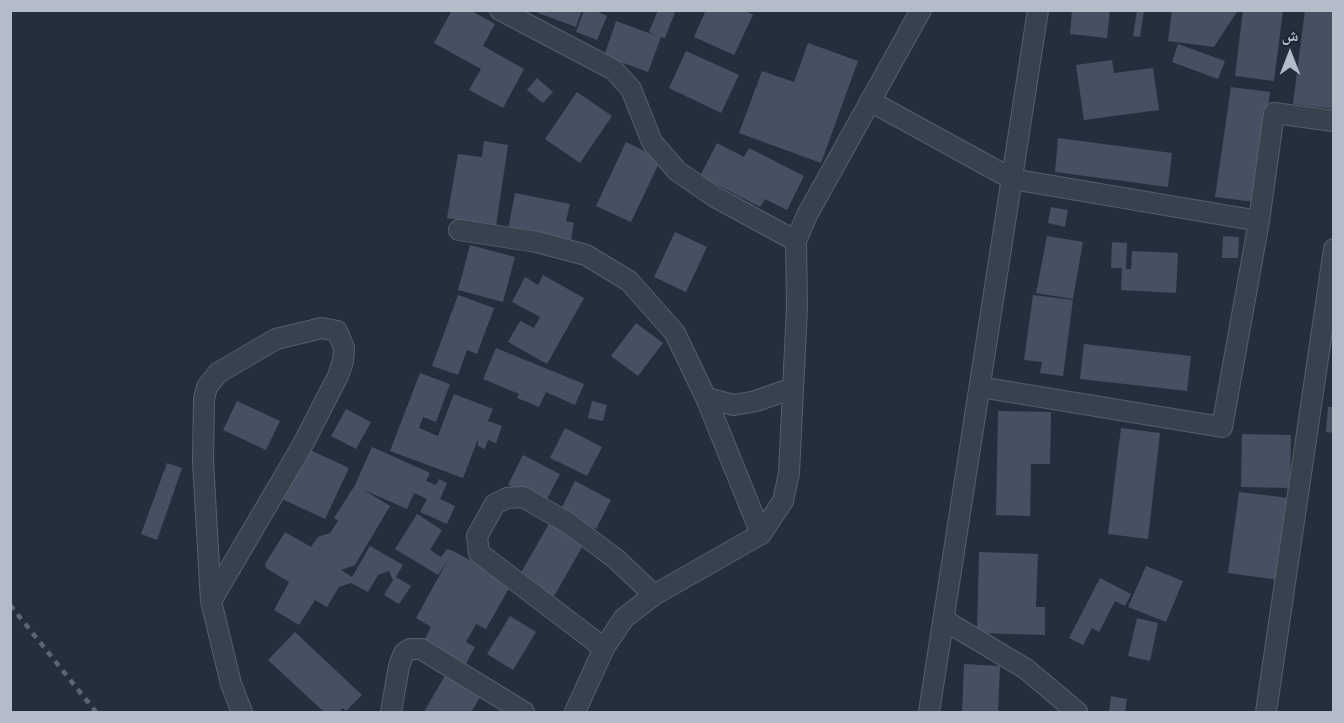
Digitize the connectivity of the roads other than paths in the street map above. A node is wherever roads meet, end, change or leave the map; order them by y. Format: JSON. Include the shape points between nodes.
{"nodes":[{"id":1,"x":500,"y":10,"type":"edge"},
{"id":2,"x":921,"y":10,"type":"edge"},
{"id":3,"x":1038,"y":10,"type":"edge"},
{"id":4,"x":870,"y":101,"type":"junction"},
{"id":5,"x":1334,"y":122,"type":"edge"},
{"id":6,"x":1012,"y":179,"type":"junction"},
{"id":7,"x":1259,"y":221,"type":"junction"},
{"id":8,"x":459,"y":230,"type":"dead end"},
{"id":9,"x":796,"y":242,"type":"junction"},
{"id":10,"x":1334,"y":249,"type":"edge"},
{"id":11,"x":980,"y":387,"type":"junction"},
{"id":12,"x":793,"y":388,"type":"junction"},
{"id":13,"x":706,"y":398,"type":"junction"},
{"id":14,"x":761,"y":534,"type":"junction"},
{"id":15,"x":654,"y":595,"type":"junction"},
{"id":16,"x":211,"y":601,"type":"junction"},
{"id":17,"x":944,"y":620,"type":"junction"},
{"id":18,"x":604,"y":648,"type":"junction"},
{"id":19,"x":242,"y":712,"type":"edge"},
{"id":20,"x":391,"y":712,"type":"edge"},
{"id":21,"x":524,"y":712,"type":"edge"},
{"id":22,"x":575,"y":712,"type":"edge"},
{"id":23,"x":929,"y":712,"type":"edge"},
{"id":24,"x":1077,"y":712,"type":"edge"},
{"id":25,"x":1266,"y":712,"type":"edge"}],
"edges":[{"from":1,"to":9,"type":"street","via":[[614,70],[631,89],[652,142],[677,171]]},
{"from":2,"to":4,"type":"street"},
{"from":3,"to":6,"type":"street"},
{"from":4,"to":6,"type":"street"},
{"from":4,"to":9,"type":"street"},
{"from":5,"to":7,"type":"street","via":[[1274,113]]},
{"from":6,"to":7,"type":"street"},
{"from":6,"to":11,"type":"street"},
{"from":7,"to":11,"type":"street","via":[[1222,427]]},
{"from":8,"to":13,"type":"street","via":[[537,242],[586,255],[628,281],[675,333]]},
{"from":9,"to":12,"type":"street"},
{"from":10,"to":25,"type":"street"},
{"from":11,"to":17,"type":"street"},
{"from":12,"to":13,"type":"street","via":[[734,405]]},
{"from":12,"to":14,"type":"street","via":[[785,492],[774,519]]},
{"from":13,"to":14,"type":"street"},
{"from":14,"to":15,"type":"street"},
{"from":15,"to":18,"type":"street","via":[[624,618]]},
{"from":15,"to":18,"type":"street","via":[[616,559],[523,497],[495,504],[477,536],[479,553]]},
{"from":16,"to":16,"type":"street","via":[[203,461],[207,387],[218,373],[276,339],[322,328],[337,331],[344,348],[338,376],[302,446]]},
{"from":16,"to":19,"type":"street","via":[[231,684]]},
{"from":17,"to":23,"type":"street"},
{"from":17,"to":24,"type":"street","via":[[1026,669]]},
{"from":18,"to":22,"type":"street"},
{"from":20,"to":21,"type":"street","via":[[404,653],[421,649]]}]}
